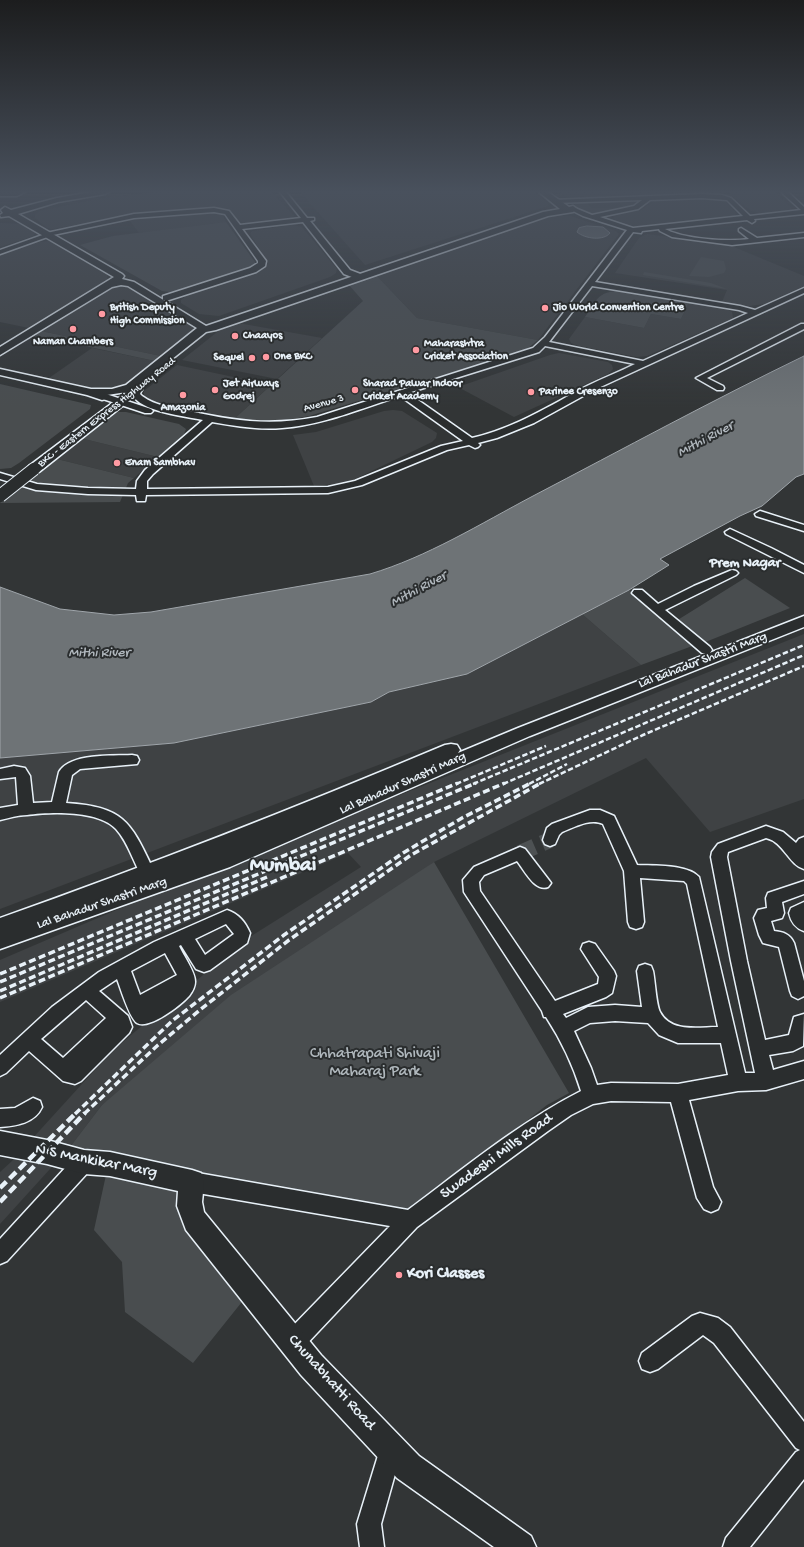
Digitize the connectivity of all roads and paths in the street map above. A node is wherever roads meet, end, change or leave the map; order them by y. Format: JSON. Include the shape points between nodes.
{"nodes":[{"id":1,"x":100,"y":264,"type":"edge"},
{"id":2,"x":105,"y":264,"type":"edge"},
{"id":3,"x":261,"y":264,"type":"edge"},
{"id":4,"x":349,"y":264,"type":"edge"},
{"id":5,"x":393,"y":264,"type":"edge"},
{"id":6,"x":607,"y":264,"type":"edge"},
{"id":7,"x":613,"y":264,"type":"edge"},
{"id":8,"x":360,"y":275,"type":"junction"},
{"id":9,"x":590,"y":284,"type":"junction"},
{"id":10,"x":109,"y":285,"type":"junction"},
{"id":11,"x":599,"y":285,"type":"junction"},
{"id":12,"x":804,"y":290,"type":"edge"},
{"id":13,"x":166,"y":298,"type":"junction"},
{"id":14,"x":585,"y":304,"type":"dead end"},
{"id":15,"x":756,"y":312,"type":"junction"},
{"id":16,"x":206,"y":326,"type":"junction"},
{"id":17,"x":804,"y":326,"type":"edge"},
{"id":18,"x":550,"y":345,"type":"junction"},
{"id":19,"x":0,"y":352,"type":"edge"},
{"id":20,"x":642,"y":365,"type":"junction"},
{"id":21,"x":0,"y":372,"type":"edge"},
{"id":22,"x":0,"y":378,"type":"edge"},
{"id":23,"x":720,"y":388,"type":"dead end"},
{"id":24,"x":138,"y":389,"type":"junction"},
{"id":25,"x":95,"y":394,"type":"junction"},
{"id":26,"x":402,"y":396,"type":"junction"},
{"id":27,"x":121,"y":402,"type":"junction"},
{"id":28,"x":145,"y":410,"type":"junction"},
{"id":29,"x":102,"y":411,"type":"junction"},
{"id":30,"x":211,"y":422,"type":"junction"},
{"id":31,"x":470,"y":443,"type":"junction"},
{"id":32,"x":30,"y":468,"type":"junction"},
{"id":33,"x":0,"y":476,"type":"edge"},
{"id":34,"x":0,"y":486,"type":"edge"},
{"id":35,"x":0,"y":496,"type":"edge"},
{"id":36,"x":141,"y":496,"type":"junction"},
{"id":37,"x":156,"y":496,"type":"junction"},
{"id":38,"x":760,"y":514,"type":"dead end"},
{"id":39,"x":804,"y":528,"type":"edge"},
{"id":40,"x":730,"y":532,"type":"dead end"},
{"id":41,"x":804,"y":570,"type":"edge"},
{"id":42,"x":732,"y":573,"type":"dead end"},
{"id":43,"x":638,"y":593,"type":"dead end"},
{"id":44,"x":657,"y":609,"type":"junction"},
{"id":45,"x":804,"y":612,"type":"edge"},
{"id":46,"x":804,"y":621,"type":"edge"},
{"id":47,"x":755,"y":636,"type":"junction"},
{"id":48,"x":706,"y":650,"type":"junction"},
{"id":49,"x":686,"y":663,"type":"junction"},
{"id":50,"x":520,"y":727,"type":"junction"},
{"id":51,"x":132,"y":760,"type":"dead end"},
{"id":52,"x":0,"y":774,"type":"edge"},
{"id":53,"x":58,"y":808,"type":"junction"},
{"id":54,"x":26,"y":809,"type":"junction"},
{"id":55,"x":311,"y":810,"type":"junction"},
{"id":56,"x":0,"y":814,"type":"edge"},
{"id":57,"x":335,"y":814,"type":"junction"},
{"id":58,"x":550,"y":840,"type":"tunnel mouth"},
{"id":59,"x":804,"y":843,"type":"edge"},
{"id":60,"x":804,"y":848,"type":"edge"},
{"id":61,"x":804,"y":863,"type":"edge"},
{"id":62,"x":632,"y":871,"type":"junction"},
{"id":63,"x":147,"y":873,"type":"junction"},
{"id":64,"x":543,"y":883,"type":"dead end"},
{"id":65,"x":799,"y":889,"type":"edge"},
{"id":66,"x":98,"y":899,"type":"junction"},
{"id":67,"x":804,"y":905,"type":"edge"},
{"id":68,"x":804,"y":909,"type":"edge"},
{"id":69,"x":636,"y":922,"type":"dead end"},
{"id":70,"x":804,"y":924,"type":"edge"},
{"id":71,"x":10,"y":929,"type":"edge"},
{"id":72,"x":185,"y":937,"type":"dead end"},
{"id":73,"x":169,"y":944,"type":"junction"},
{"id":74,"x":590,"y":949,"type":"dead end"},
{"id":75,"x":121,"y":967,"type":"junction"},
{"id":76,"x":645,"y":971,"type":"dead end"},
{"id":77,"x":799,"y":972,"type":"edge"},
{"id":78,"x":86,"y":990,"type":"junction"},
{"id":79,"x":798,"y":991,"type":"dead end"},
{"id":80,"x":550,"y":1011,"type":"junction"},
{"id":81,"x":652,"y":1015,"type":"junction"},
{"id":82,"x":804,"y":1022,"type":"edge"},
{"id":83,"x":563,"y":1028,"type":"junction"},
{"id":84,"x":728,"y":1035,"type":"junction"},
{"id":85,"x":28,"y":1039,"type":"junction"},
{"id":86,"x":759,"y":1049,"type":"junction"},
{"id":87,"x":0,"y":1067,"type":"edge"},
{"id":88,"x":804,"y":1070,"type":"edge"},
{"id":89,"x":766,"y":1080,"type":"junction"},
{"id":90,"x":738,"y":1082,"type":"junction"},
{"id":91,"x":678,"y":1093,"type":"junction"},
{"id":92,"x":591,"y":1096,"type":"junction"},
{"id":93,"x":33,"y":1107,"type":"dead end"},
{"id":94,"x":0,"y":1118,"type":"edge"},
{"id":95,"x":0,"y":1144,"type":"edge"},
{"id":96,"x":84,"y":1162,"type":"junction"},
{"id":97,"x":192,"y":1182,"type":"junction"},
{"id":98,"x":711,"y":1202,"type":"dead end"},
{"id":99,"x":410,"y":1220,"type":"junction"},
{"id":100,"x":0,"y":1254,"type":"edge"},
{"id":101,"x":293,"y":1342,"type":"junction"},
{"id":102,"x":650,"y":1361,"type":"dead end"},
{"id":103,"x":804,"y":1440,"type":"edge"},
{"id":104,"x":391,"y":1449,"type":"junction"},
{"id":105,"x":804,"y":1460,"type":"edge"},
{"id":106,"x":372,"y":1547,"type":"edge"},
{"id":107,"x":520,"y":1547,"type":"edge"},
{"id":108,"x":735,"y":1547,"type":"edge"}],
"edges":[{"from":1,"to":10,"type":"main road","via":[[119,276]]},
{"from":2,"to":13,"type":"main road"},
{"from":3,"to":13,"type":"street"},
{"from":4,"to":8,"type":"street"},
{"from":5,"to":8,"type":"main road"},
{"from":6,"to":9,"type":"street"},
{"from":7,"to":11,"type":"street"},
{"from":8,"to":16,"type":"main road"},
{"from":9,"to":11,"type":"street"},
{"from":9,"to":18,"type":"street"},
{"from":10,"to":16,"type":"main road","via":[[121,282],[131,284],[201,326]]},
{"from":10,"to":19,"type":"main road"},
{"from":11,"to":14,"type":"street"},
{"from":11,"to":15,"type":"street"},
{"from":12,"to":15,"type":"street"},
{"from":13,"to":16,"type":"main road"},
{"from":15,"to":20,"type":"street"},
{"from":16,"to":24,"type":"main road","name":"BKC - Eastern Express Highway Road"},
{"from":16,"to":25,"type":"main road","via":[[130,387]]},
{"from":17,"to":23,"type":"street","via":[[700,378]]},
{"from":18,"to":20,"type":"street"},
{"from":18,"to":26,"type":"street"},
{"from":20,"to":31,"type":"street","via":[[591,388],[531,421]]},
{"from":21,"to":25,"type":"main road"},
{"from":22,"to":29,"type":"main road","via":[[84,397],[97,403]]},
{"from":24,"to":27,"type":"main road","name":"BKC - Eastern Express Highway Road"},
{"from":24,"to":30,"type":"street","via":[[136,394],[143,402]]},
{"from":25,"to":27,"type":"street"},
{"from":25,"to":29,"type":"main road","via":[[105,399]]},
{"from":26,"to":30,"type":"street","via":[[309,427],[267,432],[244,431]]},
{"from":26,"to":31,"type":"street"},
{"from":27,"to":28,"type":"street"},
{"from":27,"to":29,"type":"main road","name":"BKC - Eastern Express Highway Road"},
{"from":28,"to":29,"type":"street"},
{"from":28,"to":30,"type":"street"},
{"from":29,"to":32,"type":"main road","name":"BKC - Eastern Express Highway Road"},
{"from":30,"to":36,"type":"street","via":[[149,472],[142,481]]},
{"from":30,"to":37,"type":"street","via":[[158,473],[155,481]]},
{"from":31,"to":37,"type":"street","via":[[360,487],[327,494]]},
{"from":32,"to":34,"type":"main road","name":"BKC - Eastern Express Highway Road"},
{"from":32,"to":35,"type":"main road","name":"BKC - Eastern Express Highway Road","bridge":true},
{"from":33,"to":36,"type":"street","via":[[36,487]]},
{"from":34,"to":36,"type":"street","via":[[28,493],[78,498]]},
{"from":36,"to":37,"type":"street"},
{"from":38,"to":39,"type":"street"},
{"from":40,"to":41,"type":"street"},
{"from":42,"to":44,"type":"street"},
{"from":43,"to":44,"type":"street"},
{"from":44,"to":48,"type":"street"},
{"from":45,"to":47,"type":"main road","name":"Lal Bahadur Shastri Marg"},
{"from":46,"to":47,"type":"main road","name":"Lal Bahadur Shastri Marg"},
{"from":47,"to":48,"type":"main road","name":"Lal Bahadur Shastri Marg"},
{"from":47,"to":49,"type":"main road","name":"Lal Bahadur Shastri Marg"},
{"from":48,"to":49,"type":"main road","name":"Lal Bahadur Shastri Marg"},
{"from":49,"to":50,"type":"main road","name":"Lal Bahadur Shastri Marg"},
{"from":50,"to":55,"type":"main road","name":"Lal Bahadur Shastri Marg"},
{"from":50,"to":57,"type":"main road","name":"Lal Bahadur Shastri Marg"},
{"from":51,"to":53,"type":"street","via":[[77,764],[71,767],[66,772]]},
{"from":52,"to":54,"type":"street","via":[[14,771],[20,772],[23,776]]},
{"from":53,"to":54,"type":"street"},
{"from":53,"to":63,"type":"street","via":[[99,813],[111,818],[129,837]]},
{"from":54,"to":56,"type":"street"},
{"from":55,"to":57,"type":"main road"},
{"from":55,"to":63,"type":"main road","name":"Lal Bahadur Shastri Marg","via":[[184,861]]},
{"from":57,"to":66,"type":"main road","name":"Lal Bahadur Shastri Marg","via":[[222,861]]},
{"from":58,"to":62,"type":"street","via":[[556,828],[590,816],[600,816],[609,820]]},
{"from":59,"to":60,"type":"street"},
{"from":61,"to":86,"type":"street","via":[[779,836],[766,832],[723,848],[720,852],[737,953]]},
{"from":62,"to":69,"type":"street"},
{"from":62,"to":84,"type":"street","via":[[684,875],[694,881]]},
{"from":63,"to":66,"type":"main road","name":"Lal Bahadur Shastri Marg"},
{"from":64,"to":80,"type":"street","via":[[520,853],[479,871],[471,880],[472,892]]},
{"from":65,"to":67,"type":"street"},
{"from":65,"to":77,"type":"street","via":[[774,898],[776,913],[764,915],[762,918],[769,938],[781,939],[786,943]]},
{"from":66,"to":71,"type":"main road","name":"Lal Bahadur Shastri Marg"},
{"from":68,"to":70,"type":"street","via":[[797,913]]},
{"from":72,"to":73,"type":"street"},
{"from":73,"to":75,"type":"street"},
{"from":73,"to":75,"type":"street","via":[[187,978],[147,1005]]},
{"from":74,"to":80,"type":"street","via":[[608,976],[606,988]]},
{"from":75,"to":78,"type":"street"},
{"from":76,"to":81,"type":"street"},
{"from":77,"to":79,"type":"street"},
{"from":78,"to":85,"type":"street"},
{"from":78,"to":85,"type":"street","via":[[118,1018],[99,1044],[63,1070]]},
{"from":80,"to":83,"type":"street"},
{"from":81,"to":83,"type":"street","via":[[615,1012],[588,1015]]},
{"from":81,"to":84,"type":"street","via":[[665,1029],[678,1035]]},
{"from":82,"to":86,"type":"street","via":[[800,1023],[797,1040],[793,1044]]},
{"from":83,"to":92,"type":"street","via":[[585,1074]]},
{"from":84,"to":90,"type":"street"},
{"from":85,"to":87,"type":"street"},
{"from":86,"to":89,"type":"street"},
{"from":88,"to":89,"type":"street","name":"Swadeshi Mills Road"},
{"from":89,"to":90,"type":"street","name":"Swadeshi Mills Road"},
{"from":90,"to":91,"type":"street","name":"Swadeshi Mills Road"},
{"from":91,"to":92,"type":"street","name":"Swadeshi Mills Road","via":[[611,1092]]},
{"from":91,"to":98,"type":"street","via":[[704,1191]]},
{"from":92,"to":99,"type":"street","name":"Swadeshi Mills Road","via":[[541,1124]]},
{"from":93,"to":94,"type":"street","via":[[17,1117]]},
{"from":95,"to":96,"type":"main road","name":"N S Mankikar Marg","via":[[47,1152]]},
{"from":96,"to":97,"type":"main road","name":"N S Mankikar Marg","via":[[110,1164]]},
{"from":96,"to":100,"type":"street"},
{"from":97,"to":99,"type":"street"},
{"from":97,"to":101,"type":"main road","name":"Chunabhatti Road","via":[[188,1204],[195,1221]]},
{"from":99,"to":101,"type":"street","name":"Swadeshi Mills Road"},
{"from":101,"to":104,"type":"main road","name":"Chunabhatti Road","via":[[311,1365]]},
{"from":102,"to":103,"type":"street","via":[[700,1324],[710,1326],[722,1335]]},
{"from":104,"to":106,"type":"street","via":[[369,1524]]},
{"from":104,"to":107,"type":"main road","name":"Chunabhatti Road","via":[[408,1466]]},
{"from":105,"to":108,"type":"street"}]}
